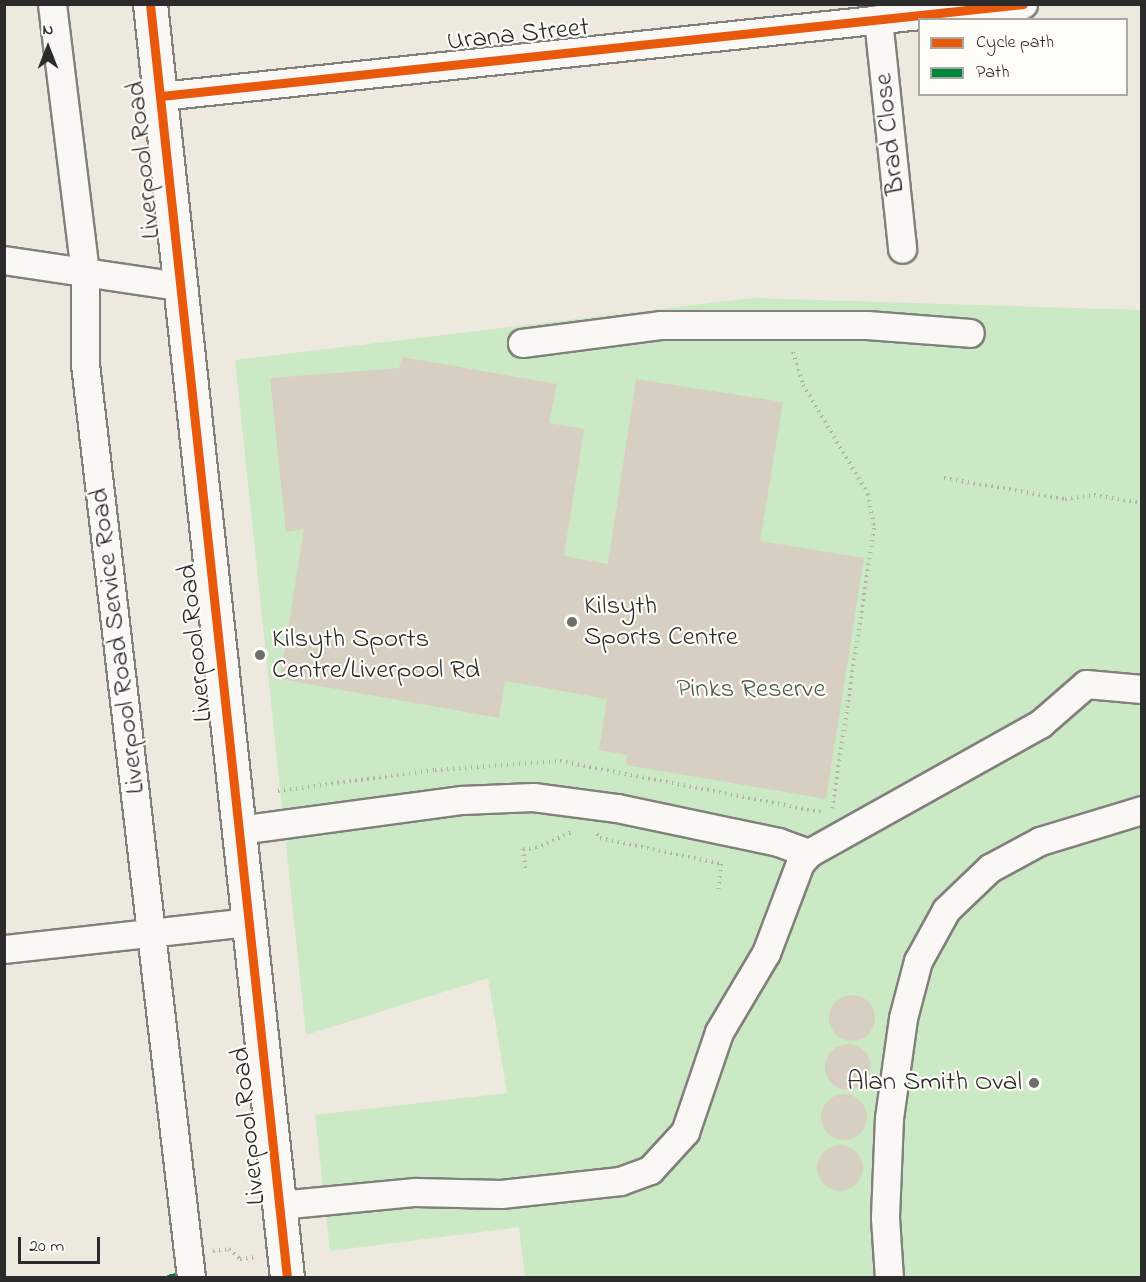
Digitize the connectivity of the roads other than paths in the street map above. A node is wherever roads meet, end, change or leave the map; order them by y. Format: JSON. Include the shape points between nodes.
{"nodes":[{"id":1,"x":52,"y":4,"type":"edge"},
{"id":2,"x":150,"y":4,"type":"edge"},
{"id":3,"x":1023,"y":4,"type":"edge"},
{"id":4,"x":878,"y":19,"type":"junction"},
{"id":5,"x":161,"y":96,"type":"junction"},
{"id":6,"x":902,"y":249,"type":"dead end"},
{"id":7,"x":4,"y":260,"type":"edge"},
{"id":8,"x":85,"y":272,"type":"junction"},
{"id":9,"x":179,"y":286,"type":"junction"},
{"id":10,"x":970,"y":333,"type":"dead end"},
{"id":11,"x":522,"y":343,"type":"dead end"},
{"id":12,"x":1138,"y":691,"type":"edge"},
{"id":13,"x":1142,"y":810,"type":"edge"},
{"id":14,"x":239,"y":830,"type":"junction"},
{"id":15,"x":809,"y":853,"type":"junction"},
{"id":16,"x":250,"y":922,"type":"junction"},
{"id":17,"x":151,"y":934,"type":"junction"},
{"id":18,"x":4,"y":950,"type":"edge"},
{"id":19,"x":279,"y":1206,"type":"junction"},
{"id":20,"x":191,"y":1278,"type":"edge"},
{"id":21,"x":287,"y":1278,"type":"edge"},
{"id":22,"x":889,"y":1278,"type":"edge"}],
"edges":[{"from":1,"to":8,"type":"street","name":"Liverpool Road Service Road"},
{"from":2,"to":5,"type":"main road","name":"Liverpool Road"},
{"from":3,"to":4,"type":"street","name":"Urana Street"},
{"from":4,"to":5,"type":"street","name":"Urana Street"},
{"from":4,"to":6,"type":"street","name":"Brad Close"},
{"from":5,"to":9,"type":"main road","name":"Liverpool Road"},
{"from":7,"to":8,"type":"street"},
{"from":8,"to":9,"type":"street"},
{"from":8,"to":17,"type":"street","name":"Liverpool Road Service Road","via":[[85,364]]},
{"from":9,"to":14,"type":"main road","name":"Liverpool Road"},
{"from":10,"to":11,"type":"street","via":[[867,325],[660,325]]},
{"from":12,"to":15,"type":"street","via":[[1086,684],[1040,724]]},
{"from":13,"to":22,"type":"street","via":[[1040,841],[990,868],[946,910],[918,961],[903,1018],[889,1118],[885,1217]]},
{"from":14,"to":15,"type":"street","via":[[462,800],[534,797],[617,808],[778,842]]},
{"from":14,"to":16,"type":"main road","name":"Liverpool Road"},
{"from":15,"to":19,"type":"street","via":[[800,863],[766,953],[719,1032],[685,1132],[650,1170],[620,1181],[501,1194],[415,1192]]},
{"from":16,"to":17,"type":"street"},
{"from":16,"to":19,"type":"main road","name":"Liverpool Road"},
{"from":17,"to":18,"type":"street"},
{"from":17,"to":20,"type":"street","name":"Liverpool Road Service Road"},
{"from":19,"to":21,"type":"main road","name":"Liverpool Road"}]}
